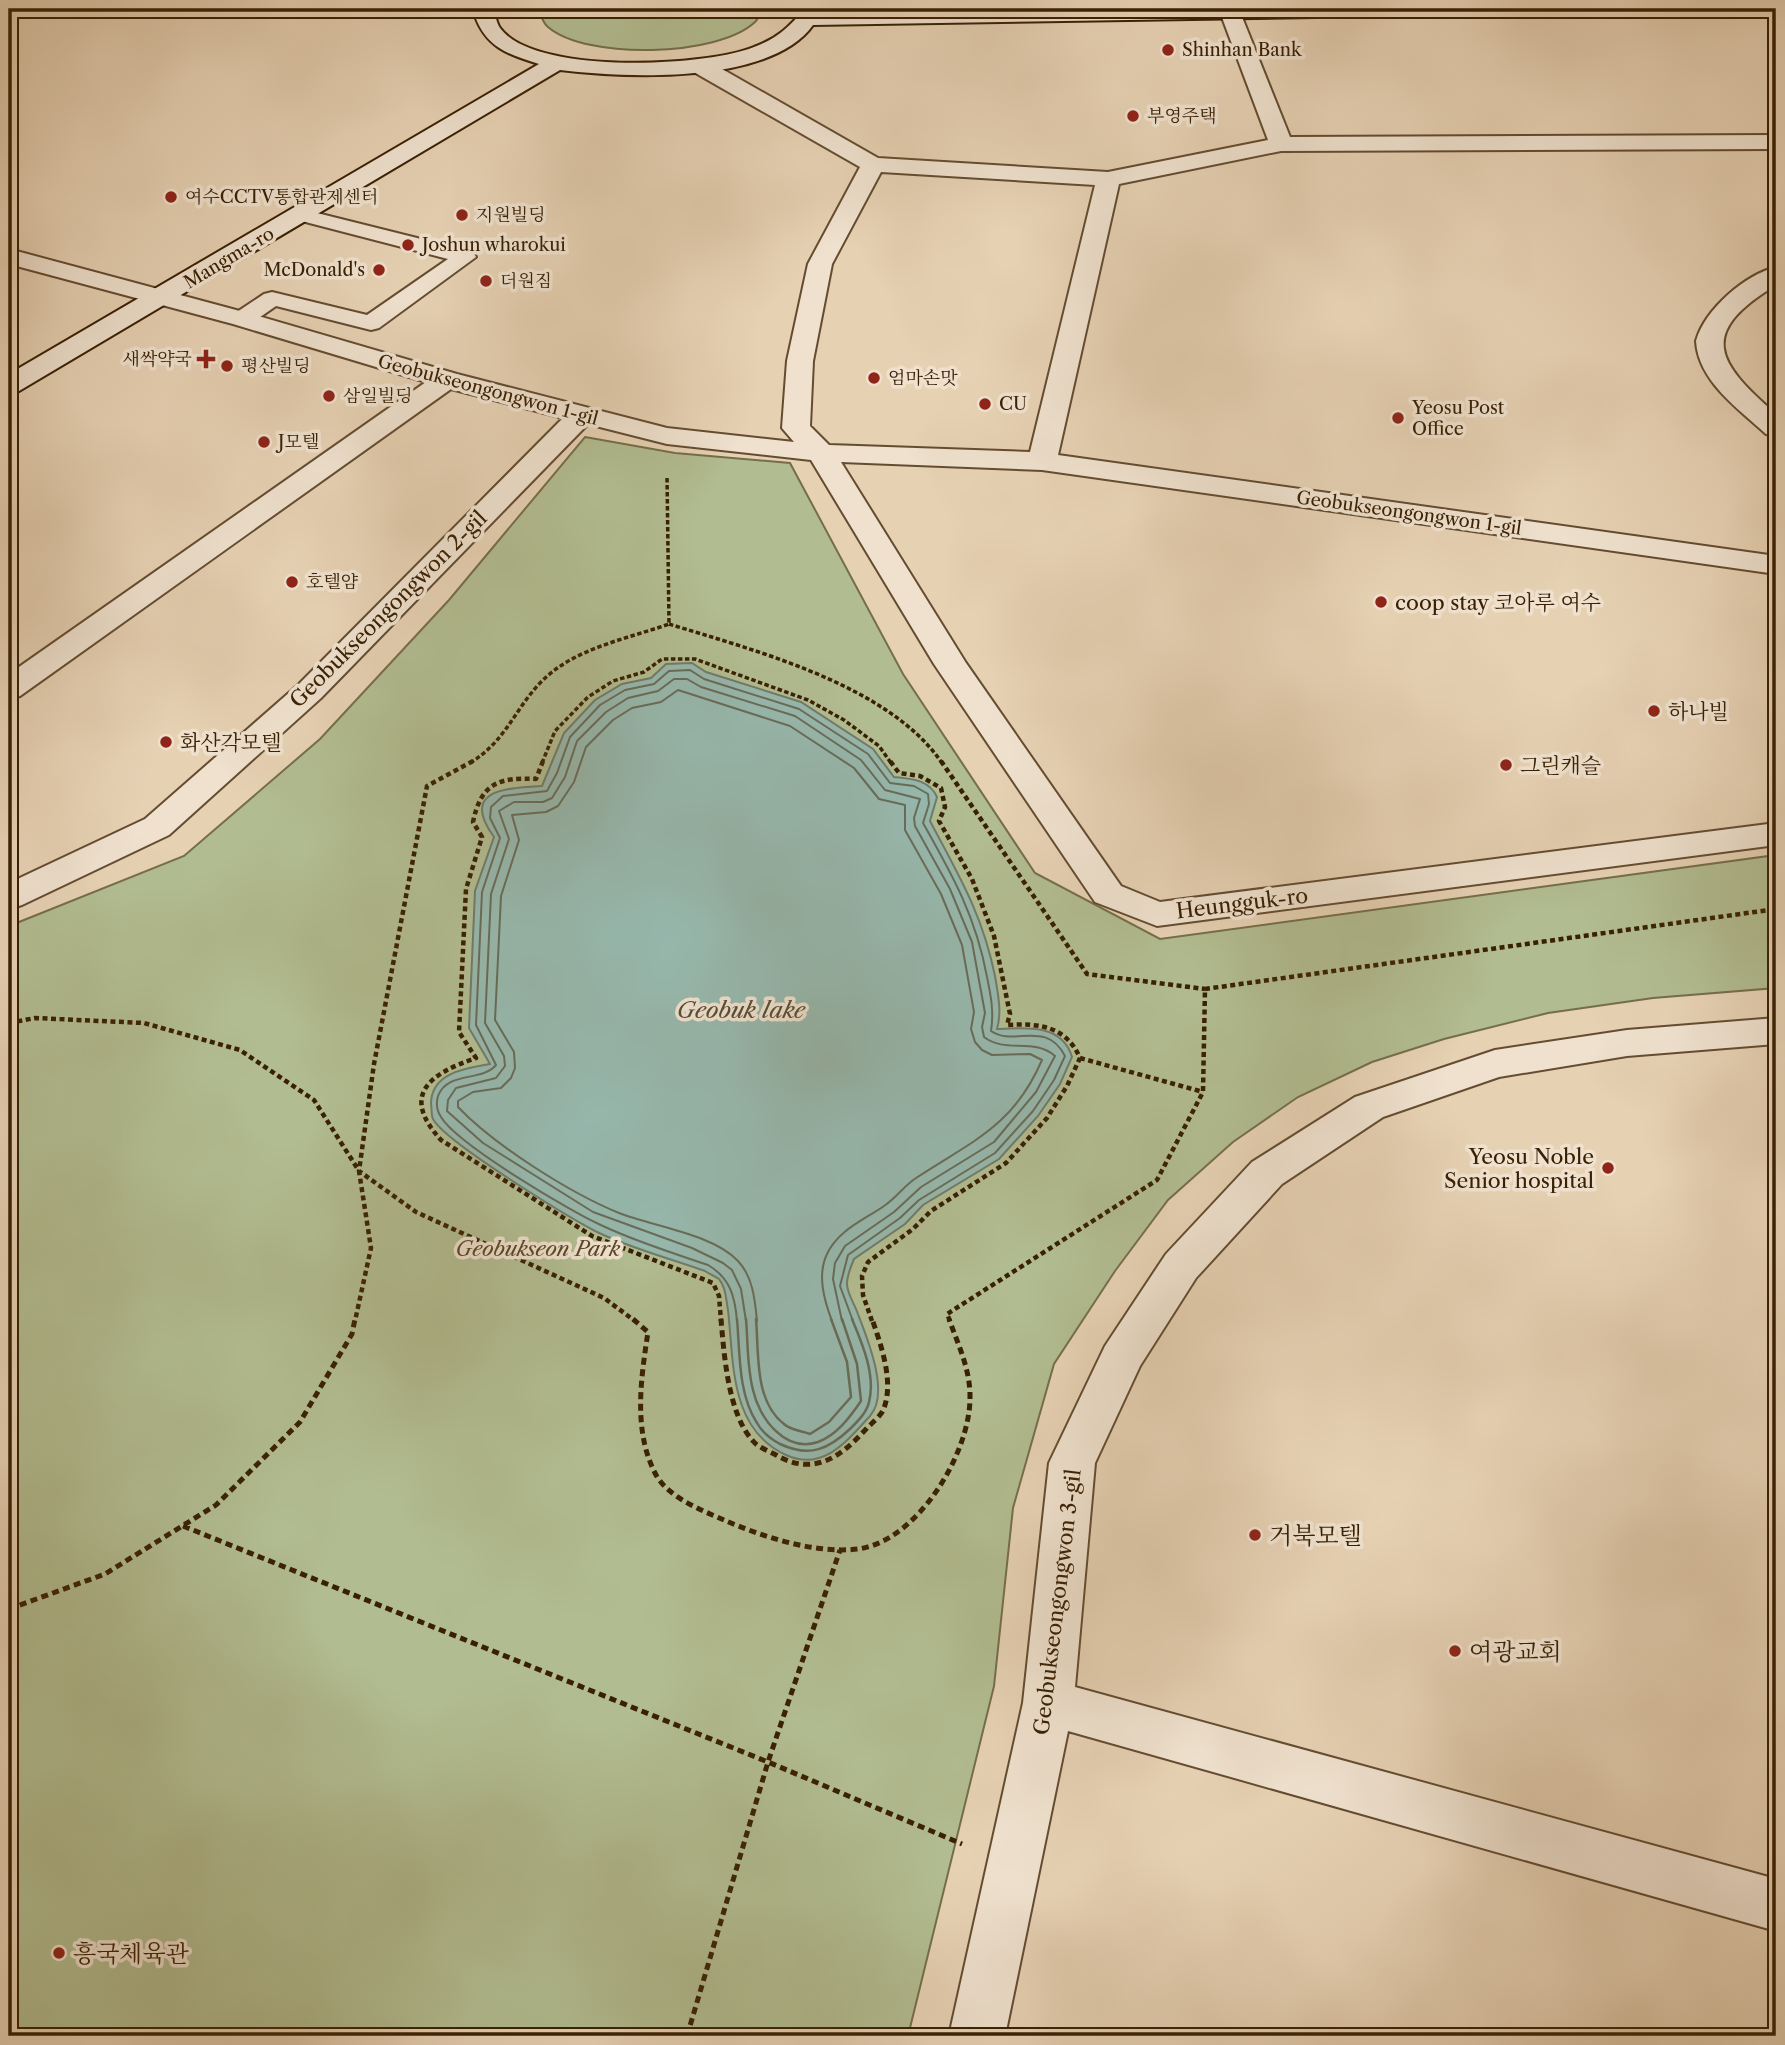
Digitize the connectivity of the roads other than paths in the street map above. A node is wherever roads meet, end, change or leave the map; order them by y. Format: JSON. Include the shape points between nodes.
{"nodes":[{"id":1,"x":486,"y":9,"type":"edge"},
{"id":2,"x":1440,"y":9,"type":"edge"},
{"id":3,"x":1230,"y":12,"type":"junction"},
{"id":4,"x":812,"y":14,"type":"edge"},
{"id":5,"x":556,"y":63,"type":"junction"},
{"id":6,"x":700,"y":66,"type":"junction"},
{"id":7,"x":1776,"y":142,"type":"edge"},
{"id":8,"x":1281,"y":144,"type":"junction"},
{"id":9,"x":873,"y":165,"type":"junction"},
{"id":10,"x":1108,"y":179,"type":"junction"},
{"id":11,"x":301,"y":215,"type":"junction"},
{"id":12,"x":9,"y":256,"type":"edge"},
{"id":13,"x":1776,"y":275,"type":"edge"},
{"id":14,"x":161,"y":298,"type":"junction"},
{"id":15,"x":242,"y":319,"type":"junction"},
{"id":16,"x":447,"y":380,"type":"junction"},
{"id":17,"x":9,"y":386,"type":"edge"},
{"id":18,"x":580,"y":416,"type":"junction"},
{"id":19,"x":1776,"y":428,"type":"edge"},
{"id":20,"x":821,"y":453,"type":"junction"},
{"id":21,"x":1042,"y":461,"type":"junction"},
{"id":22,"x":1776,"y":565,"type":"edge"},
{"id":23,"x":9,"y":689,"type":"edge"},
{"id":24,"x":1776,"y":834,"type":"edge"},
{"id":25,"x":9,"y":897,"type":"edge"},
{"id":26,"x":1776,"y":1031,"type":"edge"},
{"id":27,"x":1048,"y":1703,"type":"junction"},
{"id":28,"x":1776,"y":1905,"type":"edge"},
{"id":29,"x":977,"y":2036,"type":"edge"}],
"edges":[{"from":1,"to":5,"type":"street","via":[[491,32],[515,50]]},
{"from":2,"to":3,"type":"street"},
{"from":3,"to":4,"type":"street"},
{"from":3,"to":8,"type":"street"},
{"from":4,"to":6,"type":"street","via":[[797,34],[773,47]]},
{"from":5,"to":6,"type":"street","via":[[621,71]]},
{"from":5,"to":11,"type":"street","name":"Mangma-ro"},
{"from":6,"to":9,"type":"street"},
{"from":7,"to":8,"type":"street"},
{"from":8,"to":10,"type":"street"},
{"from":9,"to":10,"type":"street"},
{"from":9,"to":20,"type":"street","via":[[820,264],[800,361],[796,428]]},
{"from":10,"to":21,"type":"street"},
{"from":11,"to":14,"type":"street","name":"Mangma-ro"},
{"from":11,"to":15,"type":"lane","via":[[465,257],[371,323],[272,299]]},
{"from":12,"to":14,"type":"street","name":"Geobukseongongwon 1-gil"},
{"from":13,"to":19,"type":"street","via":[[1740,299],[1709,340],[1717,370]]},
{"from":14,"to":15,"type":"street","name":"Geobukseongongwon 1-gil"},
{"from":14,"to":17,"type":"street","name":"Mangma-ro"},
{"from":15,"to":16,"type":"street","name":"Geobukseongongwon 1-gil"},
{"from":16,"to":18,"type":"street","name":"Geobukseongongwon 1-gil"},
{"from":16,"to":23,"type":"street"},
{"from":18,"to":20,"type":"street","name":"Geobukseongongwon 1-gil","via":[[667,436]]},
{"from":18,"to":25,"type":"street","name":"Geobukseongongwon 2-gil","via":[[310,691],[157,827]]},
{"from":20,"to":21,"type":"street","name":"Geobukseongongwon 1-gil"},
{"from":20,"to":24,"type":"street","name":"Heungguk-ro","via":[[950,664],[1108,894],[1157,914]]},
{"from":21,"to":22,"type":"street","name":"Geobukseongongwon 1-gil"},
{"from":26,"to":27,"type":"street","name":"Geobukseongongwon 3-gil","via":[[1627,1043],[1495,1064],[1369,1107],[1267,1173],[1181,1266],[1121,1358],[1072,1463]]},
{"from":27,"to":28,"type":"street"},
{"from":27,"to":29,"type":"street","name":"Geobukseongongwon 3-gil"}]}
